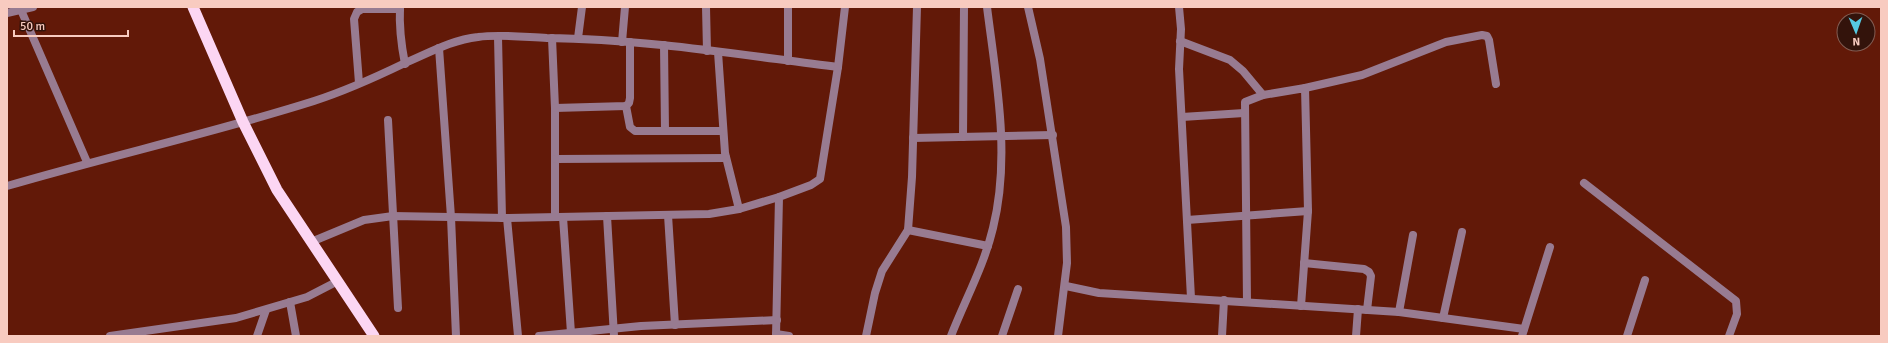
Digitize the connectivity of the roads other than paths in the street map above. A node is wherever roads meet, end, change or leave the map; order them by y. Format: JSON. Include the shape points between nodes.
{"nodes":[{"id":1,"x":33,"y":7,"type":"edge"},
{"id":2,"x":193,"y":7,"type":"edge"},
{"id":3,"x":582,"y":7,"type":"edge"},
{"id":4,"x":625,"y":7,"type":"edge"},
{"id":5,"x":706,"y":7,"type":"edge"},
{"id":6,"x":788,"y":7,"type":"edge"},
{"id":7,"x":845,"y":7,"type":"edge"},
{"id":8,"x":917,"y":7,"type":"edge"},
{"id":9,"x":964,"y":7,"type":"edge"},
{"id":10,"x":987,"y":7,"type":"edge"},
{"id":11,"x":1028,"y":7,"type":"edge"},
{"id":12,"x":1179,"y":7,"type":"edge"},
{"id":13,"x":400,"y":8,"type":"edge"},
{"id":14,"x":21,"y":10,"type":"junction"},
{"id":15,"x":7,"y":13,"type":"edge"},
{"id":16,"x":498,"y":37,"type":"junction"},
{"id":17,"x":552,"y":38,"type":"junction"},
{"id":18,"x":578,"y":38,"type":"junction"},
{"id":19,"x":1180,"y":41,"type":"junction"},
{"id":20,"x":626,"y":42,"type":"junction"},
{"id":21,"x":664,"y":46,"type":"junction"},
{"id":22,"x":439,"y":48,"type":"junction"},
{"id":23,"x":707,"y":50,"type":"junction"},
{"id":24,"x":718,"y":52,"type":"junction"},
{"id":25,"x":788,"y":60,"type":"junction"},
{"id":26,"x":405,"y":64,"type":"junction"},
{"id":27,"x":838,"y":67,"type":"junction"},
{"id":28,"x":359,"y":83,"type":"junction"},
{"id":29,"x":1496,"y":84,"type":"dead end"},
{"id":30,"x":1305,"y":88,"type":"junction"},
{"id":31,"x":1263,"y":95,"type":"junction"},
{"id":32,"x":626,"y":106,"type":"junction"},
{"id":33,"x":555,"y":108,"type":"junction"},
{"id":34,"x":1244,"y":113,"type":"junction"},
{"id":35,"x":1182,"y":117,"type":"junction"},
{"id":36,"x":388,"y":120,"type":"dead end"},
{"id":37,"x":243,"y":122,"type":"junction"},
{"id":38,"x":665,"y":131,"type":"junction"},
{"id":39,"x":722,"y":131,"type":"junction"},
{"id":40,"x":1053,"y":135,"type":"junction"},
{"id":41,"x":1001,"y":136,"type":"junction"},
{"id":42,"x":963,"y":137,"type":"junction"},
{"id":43,"x":913,"y":138,"type":"junction"},
{"id":44,"x":726,"y":158,"type":"junction"},
{"id":45,"x":556,"y":159,"type":"junction"},
{"id":46,"x":87,"y":162,"type":"junction"},
{"id":47,"x":1584,"y":183,"type":"dead end"},
{"id":48,"x":7,"y":186,"type":"edge"},
{"id":49,"x":779,"y":197,"type":"junction"},
{"id":50,"x":739,"y":209,"type":"junction"},
{"id":51,"x":1308,"y":211,"type":"junction"},
{"id":52,"x":668,"y":215,"type":"junction"},
{"id":53,"x":393,"y":216,"type":"junction"},
{"id":54,"x":563,"y":216,"type":"junction"},
{"id":55,"x":607,"y":216,"type":"junction"},
{"id":56,"x":1246,"y":216,"type":"junction"},
{"id":57,"x":451,"y":217,"type":"junction"},
{"id":58,"x":555,"y":217,"type":"junction"},
{"id":59,"x":504,"y":218,"type":"junction"},
{"id":60,"x":1187,"y":220,"type":"junction"},
{"id":61,"x":908,"y":230,"type":"junction"},
{"id":62,"x":1462,"y":232,"type":"dead end"},
{"id":63,"x":1412,"y":235,"type":"dead end"},
{"id":64,"x":311,"y":242,"type":"junction"},
{"id":65,"x":988,"y":246,"type":"junction"},
{"id":66,"x":1550,"y":247,"type":"dead end"},
{"id":67,"x":1304,"y":263,"type":"junction"},
{"id":68,"x":1645,"y":280,"type":"dead end"},
{"id":69,"x":338,"y":281,"type":"junction"},
{"id":70,"x":1066,"y":286,"type":"junction"},
{"id":71,"x":1018,"y":289,"type":"dead end"},
{"id":72,"x":1191,"y":298,"type":"junction"},
{"id":73,"x":1224,"y":300,"type":"junction"},
{"id":74,"x":290,"y":302,"type":"junction"},
{"id":75,"x":1247,"y":302,"type":"junction"},
{"id":76,"x":1301,"y":306,"type":"junction"},
{"id":77,"x":398,"y":308,"type":"dead end"},
{"id":78,"x":266,"y":310,"type":"junction"},
{"id":79,"x":1362,"y":310,"type":"junction"},
{"id":80,"x":1399,"y":312,"type":"junction"},
{"id":81,"x":1443,"y":318,"type":"junction"},
{"id":82,"x":776,"y":320,"type":"junction"},
{"id":83,"x":675,"y":325,"type":"junction"},
{"id":84,"x":571,"y":333,"type":"junction"},
{"id":85,"x":614,"y":333,"type":"edge"},
{"id":86,"x":1523,"y":333,"type":"edge"},
{"id":87,"x":776,"y":335,"type":"edge"},
{"id":88,"x":110,"y":336,"type":"edge"},
{"id":89,"x":257,"y":336,"type":"edge"},
{"id":90,"x":296,"y":336,"type":"edge"},
{"id":91,"x":374,"y":336,"type":"edge"},
{"id":92,"x":456,"y":336,"type":"edge"},
{"id":93,"x":518,"y":336,"type":"edge"},
{"id":94,"x":538,"y":336,"type":"edge"},
{"id":95,"x":789,"y":336,"type":"edge"},
{"id":96,"x":866,"y":336,"type":"edge"},
{"id":97,"x":951,"y":336,"type":"edge"},
{"id":98,"x":1002,"y":336,"type":"edge"},
{"id":99,"x":1058,"y":336,"type":"edge"},
{"id":100,"x":1222,"y":336,"type":"edge"},
{"id":101,"x":1356,"y":336,"type":"edge"},
{"id":102,"x":1627,"y":336,"type":"edge"},
{"id":103,"x":1729,"y":336,"type":"edge"}],
"edges":[{"from":1,"to":14,"type":"street"},
{"from":2,"to":37,"type":"highway"},
{"from":3,"to":18,"type":"street"},
{"from":4,"to":20,"type":"street"},
{"from":5,"to":23,"type":"street"},
{"from":6,"to":25,"type":"street"},
{"from":7,"to":27,"type":"street"},
{"from":8,"to":43,"type":"street"},
{"from":9,"to":42,"type":"street"},
{"from":10,"to":41,"type":"street"},
{"from":11,"to":40,"type":"street"},
{"from":12,"to":19,"type":"street"},
{"from":13,"to":26,"type":"street","via":[[400,41]]},
{"from":13,"to":28,"type":"street","via":[[362,9],[357,12],[354,19]]},
{"from":14,"to":15,"type":"street"},
{"from":14,"to":46,"type":"street"},
{"from":16,"to":17,"type":"street"},
{"from":16,"to":22,"type":"street","via":[[459,40]]},
{"from":16,"to":59,"type":"street"},
{"from":17,"to":18,"type":"street"},
{"from":17,"to":33,"type":"street"},
{"from":18,"to":20,"type":"street"},
{"from":19,"to":31,"type":"street","via":[[1230,60]]},
{"from":19,"to":35,"type":"street"},
{"from":20,"to":21,"type":"street"},
{"from":20,"to":32,"type":"street","via":[[630,98]]},
{"from":21,"to":23,"type":"street"},
{"from":21,"to":38,"type":"street"},
{"from":22,"to":26,"type":"street"},
{"from":22,"to":57,"type":"street"},
{"from":23,"to":24,"type":"street"},
{"from":24,"to":25,"type":"street"},
{"from":24,"to":39,"type":"street"},
{"from":25,"to":27,"type":"street"},
{"from":26,"to":28,"type":"street"},
{"from":27,"to":49,"type":"street","via":[[820,179],[812,186]]},
{"from":28,"to":37,"type":"street","via":[[315,101]]},
{"from":29,"to":30,"type":"street","via":[[1489,40],[1487,36],[1482,35],[1446,42],[1368,72]]},
{"from":30,"to":31,"type":"street"},
{"from":30,"to":51,"type":"street"},
{"from":31,"to":34,"type":"street","via":[[1245,102]]},
{"from":32,"to":33,"type":"street"},
{"from":32,"to":38,"type":"street","via":[[630,127],[635,131]]},
{"from":33,"to":45,"type":"street"},
{"from":34,"to":35,"type":"street"},
{"from":34,"to":56,"type":"street"},
{"from":35,"to":60,"type":"street"},
{"from":36,"to":53,"type":"street"},
{"from":37,"to":46,"type":"street"},
{"from":37,"to":64,"type":"highway","via":[[277,190]]},
{"from":38,"to":39,"type":"street"},
{"from":39,"to":44,"type":"street"},
{"from":40,"to":41,"type":"street"},
{"from":40,"to":70,"type":"street","via":[[1066,234]]},
{"from":41,"to":42,"type":"street"},
{"from":41,"to":65,"type":"street","via":[[999,198]]},
{"from":42,"to":43,"type":"street"},
{"from":43,"to":61,"type":"street"},
{"from":44,"to":45,"type":"street"},
{"from":44,"to":50,"type":"street"},
{"from":45,"to":58,"type":"street"},
{"from":46,"to":48,"type":"street"},
{"from":47,"to":103,"type":"street","via":[[1736,301],[1737,314]]},
{"from":49,"to":50,"type":"street"},
{"from":49,"to":82,"type":"street"},
{"from":50,"to":52,"type":"street","via":[[710,214]]},
{"from":51,"to":56,"type":"street"},
{"from":51,"to":67,"type":"street"},
{"from":52,"to":55,"type":"street"},
{"from":52,"to":83,"type":"street"},
{"from":53,"to":57,"type":"street"},
{"from":53,"to":64,"type":"street","via":[[364,220]]},
{"from":53,"to":77,"type":"street"},
{"from":54,"to":55,"type":"street"},
{"from":54,"to":58,"type":"street"},
{"from":54,"to":84,"type":"street"},
{"from":55,"to":85,"type":"street"},
{"from":56,"to":60,"type":"street"},
{"from":56,"to":75,"type":"street"},
{"from":57,"to":59,"type":"street"},
{"from":57,"to":92,"type":"street"},
{"from":58,"to":59,"type":"street"},
{"from":59,"to":93,"type":"street"},
{"from":60,"to":72,"type":"street"},
{"from":61,"to":65,"type":"street"},
{"from":61,"to":96,"type":"street","via":[[882,271]]},
{"from":62,"to":81,"type":"street"},
{"from":63,"to":80,"type":"street"},
{"from":64,"to":69,"type":"highway"},
{"from":65,"to":97,"type":"street","via":[[982,266]]},
{"from":66,"to":86,"type":"street"},
{"from":67,"to":76,"type":"street"},
{"from":67,"to":79,"type":"street","via":[[1364,269],[1369,272]]},
{"from":68,"to":102,"type":"street"},
{"from":69,"to":74,"type":"street","via":[[307,297]]},
{"from":69,"to":91,"type":"highway"},
{"from":70,"to":72,"type":"street","via":[[1099,292]]},
{"from":70,"to":99,"type":"street"},
{"from":71,"to":98,"type":"street"},
{"from":72,"to":73,"type":"street"},
{"from":73,"to":75,"type":"street"},
{"from":73,"to":100,"type":"street"},
{"from":74,"to":78,"type":"street"},
{"from":74,"to":90,"type":"street"},
{"from":75,"to":76,"type":"street"},
{"from":76,"to":79,"type":"street"},
{"from":78,"to":88,"type":"street","via":[[236,318]]},
{"from":78,"to":89,"type":"street"},
{"from":79,"to":80,"type":"street"},
{"from":79,"to":101,"type":"street"},
{"from":80,"to":81,"type":"street"},
{"from":81,"to":86,"type":"street"},
{"from":82,"to":83,"type":"street"},
{"from":82,"to":87,"type":"street"},
{"from":83,"to":85,"type":"street"},
{"from":84,"to":85,"type":"street"},
{"from":84,"to":94,"type":"street"},
{"from":87,"to":95,"type":"street"}]}
